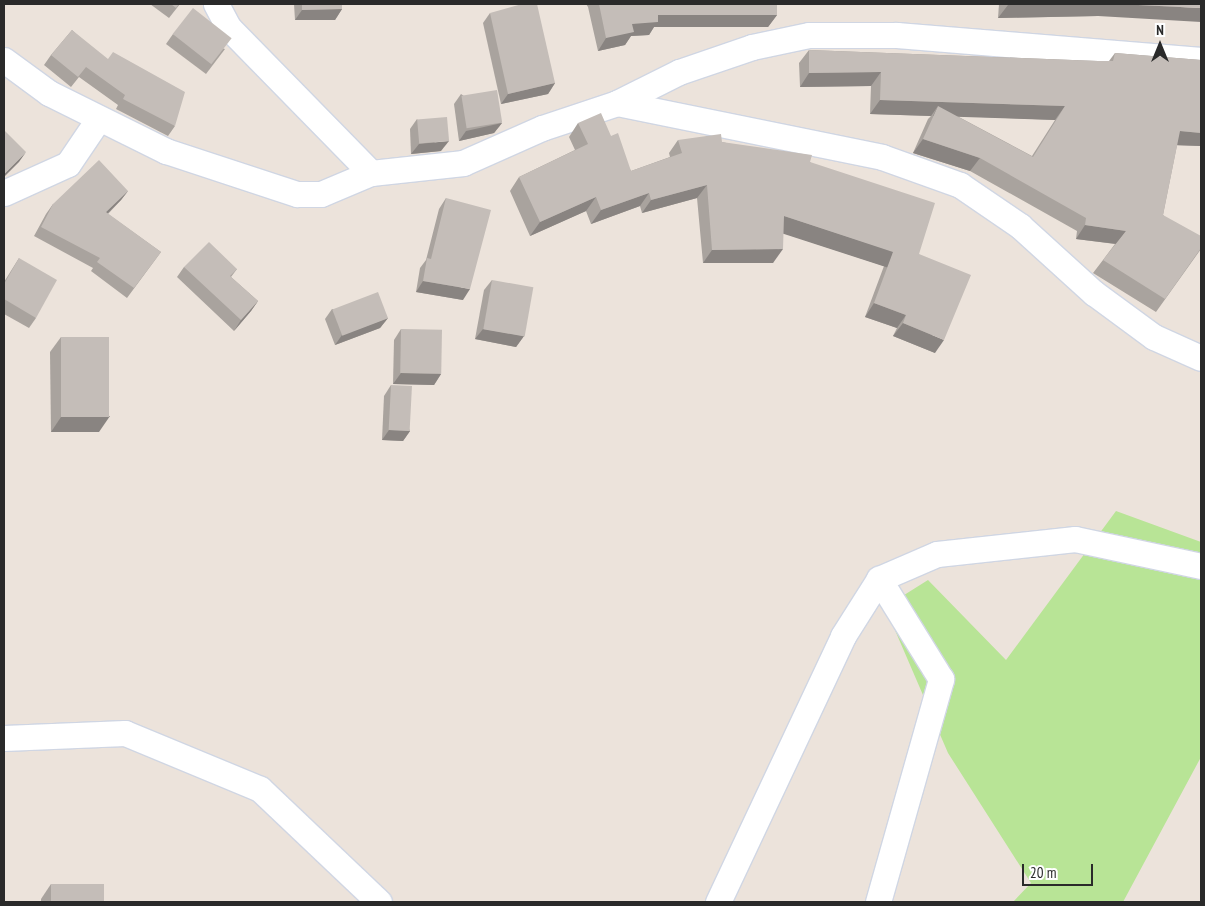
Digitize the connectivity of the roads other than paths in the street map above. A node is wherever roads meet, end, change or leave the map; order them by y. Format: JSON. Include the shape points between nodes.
{"nodes":[{"id":1,"x":216,"y":4,"type":"edge"},
{"id":2,"x":4,"y":60,"type":"edge"},
{"id":3,"x":1201,"y":60,"type":"edge"},
{"id":4,"x":617,"y":103,"type":"junction"},
{"id":5,"x":100,"y":118,"type":"junction"},
{"id":6,"x":371,"y":173,"type":"junction"},
{"id":7,"x":4,"y":194,"type":"edge"},
{"id":8,"x":1201,"y":358,"type":"edge"},
{"id":9,"x":1201,"y":566,"type":"edge"},
{"id":10,"x":879,"y":579,"type":"junction"},
{"id":11,"x":4,"y":738,"type":"edge"},
{"id":12,"x":379,"y":902,"type":"edge"},
{"id":13,"x":718,"y":902,"type":"edge"},
{"id":14,"x":878,"y":902,"type":"edge"}],
"edges":[{"from":1,"to":6,"type":"street","via":[[229,28]]},
{"from":2,"to":5,"type":"street","via":[[49,93]]},
{"from":3,"to":4,"type":"street","via":[[897,35],[809,35],[716,59]]},
{"from":4,"to":6,"type":"street","via":[[542,128],[463,163]]},
{"from":4,"to":8,"type":"street","via":[[882,157],[960,185],[1020,226],[1094,294],[1154,337]]},
{"from":5,"to":6,"type":"street","via":[[166,151],[297,194],[321,194]]},
{"from":5,"to":7,"type":"street","via":[[68,164]]},
{"from":9,"to":10,"type":"street","via":[[1074,539],[937,554]]},
{"from":10,"to":13,"type":"street","via":[[843,636]]},
{"from":10,"to":14,"type":"street","via":[[941,679]]},
{"from":11,"to":12,"type":"street","via":[[125,733],[260,789]]}]}
